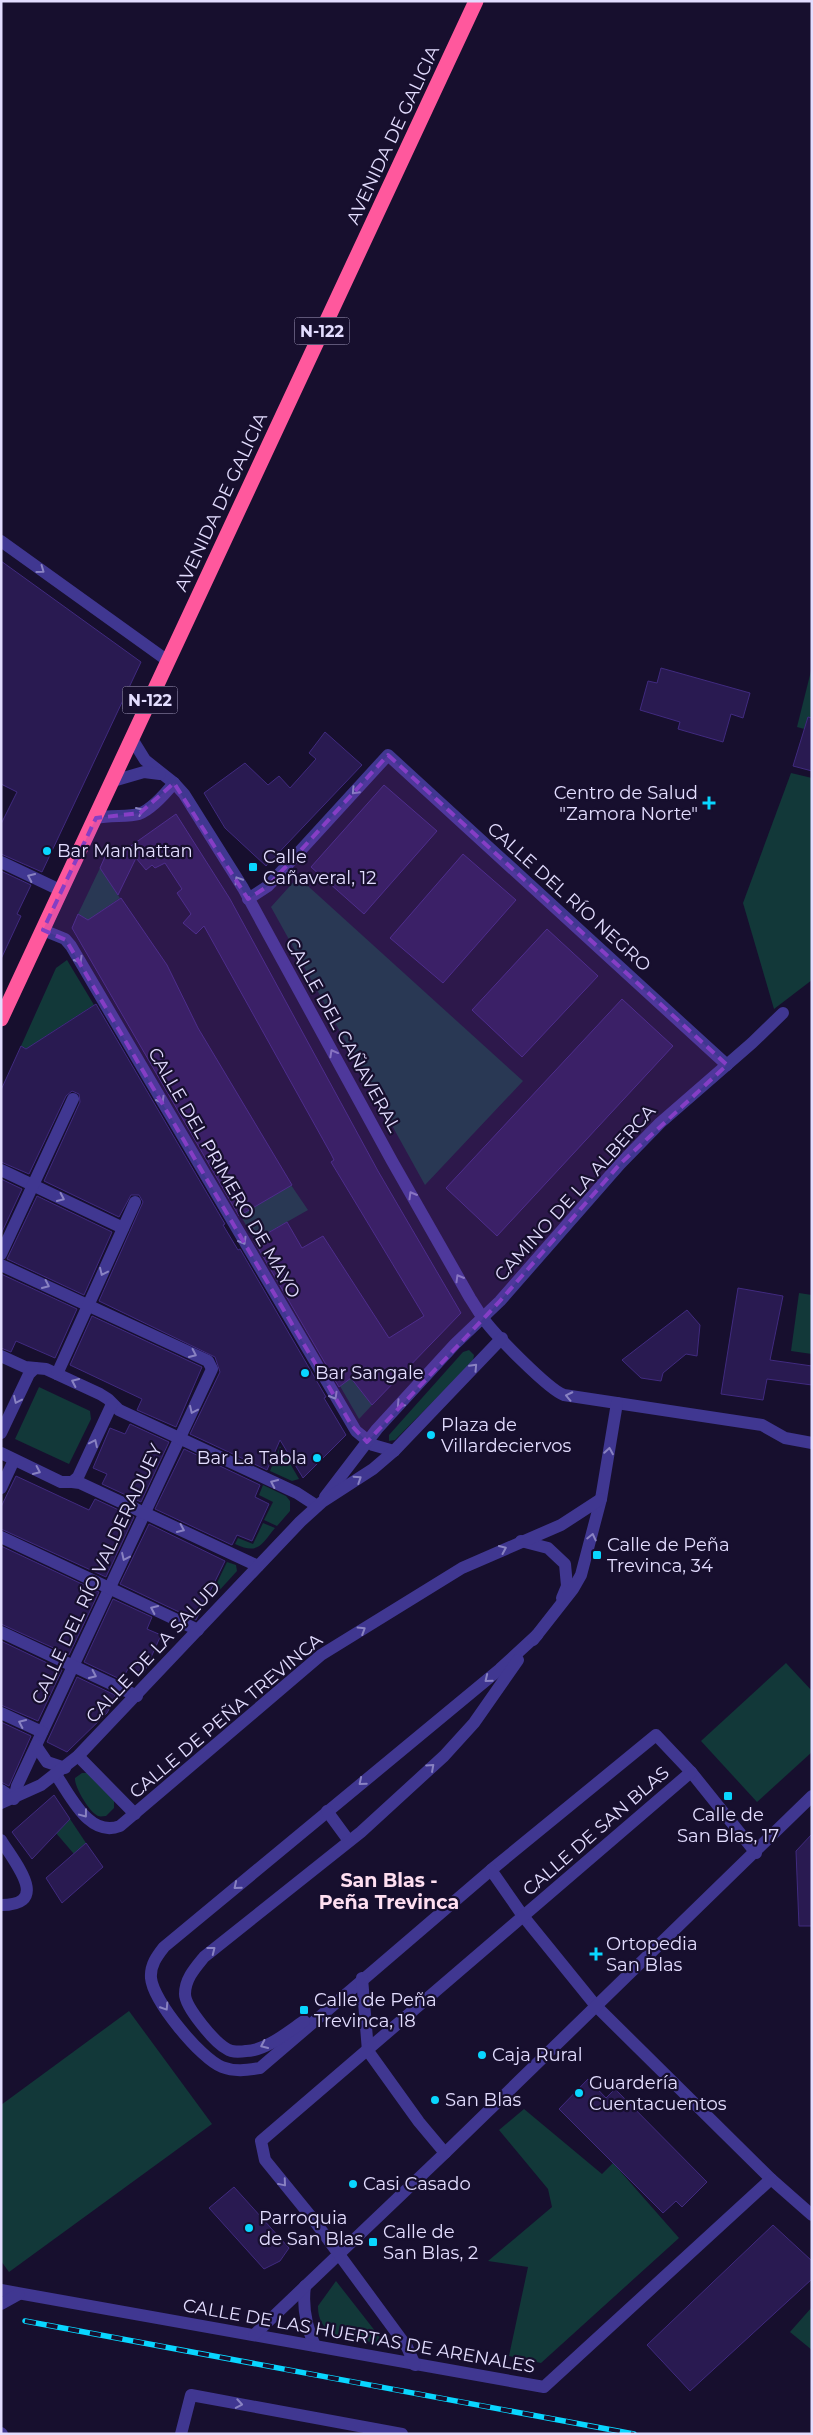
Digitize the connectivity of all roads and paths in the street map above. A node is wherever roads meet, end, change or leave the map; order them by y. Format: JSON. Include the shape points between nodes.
{"nodes":[{"id":1,"x":476,"y":1,"type":"edge"},
{"id":2,"x":1,"y":541,"type":"edge"},
{"id":3,"x":168,"y":661,"type":"junction"},
{"id":4,"x":132,"y":739,"type":"junction"},
{"id":5,"x":163,"y":775,"type":"junction"},
{"id":6,"x":113,"y":781,"type":"junction"},
{"id":7,"x":174,"y":783,"type":"junction"},
{"id":8,"x":96,"y":818,"type":"junction"},
{"id":9,"x":1,"y":862,"type":"edge"},
{"id":10,"x":62,"y":891,"type":"junction"},
{"id":11,"x":248,"y":899,"type":"junction"},
{"id":12,"x":43,"y":930,"type":"junction"},
{"id":13,"x":6,"y":997,"type":"edge"},
{"id":14,"x":783,"y":1013,"type":"dead end"},
{"id":15,"x":1,"y":1019,"type":"edge"},
{"id":16,"x":727,"y":1065,"type":"junction"},
{"id":17,"x":73,"y":1099,"type":"dead end"},
{"id":18,"x":1,"y":1170,"type":"edge"},
{"id":19,"x":33,"y":1185,"type":"junction"},
{"id":20,"x":135,"y":1202,"type":"dead end"},
{"id":21,"x":123,"y":1228,"type":"junction"},
{"id":22,"x":1,"y":1254,"type":"edge"},
{"id":23,"x":1,"y":1265,"type":"edge"},
{"id":24,"x":88,"y":1305,"type":"junction"},
{"id":25,"x":483,"y":1319,"type":"junction"},
{"id":26,"x":502,"y":1338,"type":"junction"},
{"id":27,"x":1,"y":1356,"type":"edge"},
{"id":28,"x":34,"y":1368,"type":"junction"},
{"id":29,"x":57,"y":1374,"type":"junction"},
{"id":30,"x":617,"y":1403,"type":"junction"},
{"id":31,"x":112,"y":1404,"type":"junction"},
{"id":32,"x":1,"y":1433,"type":"edge"},
{"id":33,"x":180,"y":1439,"type":"junction"},
{"id":34,"x":367,"y":1442,"type":"junction"},
{"id":35,"x":812,"y":1444,"type":"edge"},
{"id":36,"x":394,"y":1451,"type":"junction"},
{"id":37,"x":1,"y":1453,"type":"edge"},
{"id":38,"x":14,"y":1460,"type":"junction"},
{"id":39,"x":72,"y":1482,"type":"junction"},
{"id":40,"x":1,"y":1488,"type":"edge"},
{"id":41,"x":601,"y":1499,"type":"junction"},
{"id":42,"x":317,"y":1506,"type":"junction"},
{"id":43,"x":145,"y":1513,"type":"junction"},
{"id":44,"x":1,"y":1537,"type":"edge"},
{"id":45,"x":522,"y":1541,"type":"junction"},
{"id":46,"x":258,"y":1566,"type":"junction"},
{"id":47,"x":110,"y":1588,"type":"junction"},
{"id":48,"x":560,"y":1605,"type":"junction"},
{"id":49,"x":198,"y":1630,"type":"junction"},
{"id":50,"x":1,"y":1632,"type":"edge"},
{"id":51,"x":537,"y":1635,"type":"junction"},
{"id":52,"x":73,"y":1666,"type":"junction"},
{"id":53,"x":137,"y":1696,"type":"junction"},
{"id":54,"x":1,"y":1713,"type":"edge"},
{"id":55,"x":42,"y":1732,"type":"junction"},
{"id":56,"x":36,"y":1746,"type":"junction"},
{"id":57,"x":78,"y":1756,"type":"junction"},
{"id":58,"x":60,"y":1771,"type":"junction"},
{"id":59,"x":691,"y":1772,"type":"junction"},
{"id":60,"x":1,"y":1790,"type":"edge"},
{"id":61,"x":812,"y":1796,"type":"edge"},
{"id":62,"x":14,"y":1799,"type":"junction"},
{"id":63,"x":1,"y":1803,"type":"edge"},
{"id":64,"x":327,"y":1812,"type":"junction"},
{"id":65,"x":136,"y":1814,"type":"junction"},
{"id":66,"x":1,"y":1840,"type":"edge"},
{"id":67,"x":350,"y":1841,"type":"junction"},
{"id":68,"x":756,"y":1853,"type":"junction"},
{"id":69,"x":490,"y":1870,"type":"junction"},
{"id":70,"x":1,"y":1904,"type":"edge"},
{"id":71,"x":523,"y":1916,"type":"junction"},
{"id":72,"x":362,"y":1978,"type":"junction"},
{"id":73,"x":596,"y":2006,"type":"junction"},
{"id":74,"x":204,"y":2026,"type":"junction"},
{"id":75,"x":188,"y":2037,"type":"junction"},
{"id":76,"x":368,"y":2051,"type":"junction"},
{"id":77,"x":445,"y":2153,"type":"junction"},
{"id":78,"x":771,"y":2179,"type":"junction"},
{"id":79,"x":812,"y":2215,"type":"edge"},
{"id":80,"x":338,"y":2254,"type":"junction"},
{"id":81,"x":305,"y":2286,"type":"junction"},
{"id":82,"x":1,"y":2290,"type":"edge"},
{"id":83,"x":1,"y":2294,"type":"edge"},
{"id":84,"x":19,"y":2294,"type":"junction"},
{"id":85,"x":1,"y":2304,"type":"edge"},
{"id":86,"x":254,"y":2334,"type":"junction"},
{"id":87,"x":315,"y":2346,"type":"junction"},
{"id":88,"x":416,"y":2365,"type":"junction"},
{"id":89,"x":181,"y":2434,"type":"edge"},
{"id":90,"x":402,"y":2434,"type":"edge"}],
"edges":[{"from":1,"to":3,"type":"highway","name":"AVENIDA DE GALICIA","number":"N-122"},
{"from":2,"to":3,"type":"street","one_way":true},
{"from":3,"to":4,"type":"highway","name":"AVENIDA DE GALICIA","number":"N-122"},
{"from":4,"to":5,"type":"street","name":"CALLE DEL CAÑAVERAL","via":[[145,760]]},
{"from":4,"to":6,"type":"highway","name":"AVENIDA DE GALICIA","number":"N-122"},
{"from":5,"to":6,"type":"street","via":[[144,772]]},
{"from":5,"to":7,"type":"street","name":"CALLE DEL CAÑAVERAL"},
{"from":6,"to":8,"type":"highway","name":"AVENIDA DE GALICIA","number":"N-122"},
{"from":8,"to":7,"type":"street","one_way":true,"via":[[140,813]]},
{"from":11,"to":7,"type":"street","name":"CALLE DEL CAÑAVERAL","one_way":true},
{"from":8,"to":10,"type":"highway","name":"AVENIDA DE GALICIA","number":"N-122"},
{"from":10,"to":9,"type":"street","one_way":true},
{"from":10,"to":12,"type":"highway","name":"AVENIDA DE GALICIA","number":"N-122"},
{"from":16,"to":11,"type":"street","name":"CALLE DEL RÍO NEGRO","one_way":true,"via":[[388,755],[268,886]]},
{"from":25,"to":11,"type":"street","name":"CALLE DEL CAÑAVERAL","one_way":true},
{"from":12,"to":13,"type":"highway","name":"AVENIDA DE GALICIA","number":"N-122"},
{"from":12,"to":34,"type":"street","name":"CALLE DEL PRIMERO DE MAYO","one_way":true,"via":[[65,940],[70,946],[352,1426]]},
{"from":13,"to":15,"type":"highway","name":"AVENIDA DE GALICIA","number":"N-122"},
{"from":14,"to":16,"type":"street","name":"CAMINO DE LA ALBERCA"},
{"from":16,"to":25,"type":"street","name":"CAMINO DE LA ALBERCA","via":[[633,1150]]},
{"from":17,"to":19,"type":"street"},
{"from":18,"to":19,"type":"street"},
{"from":19,"to":21,"type":"street","one_way":true},
{"from":19,"to":22,"type":"street"},
{"from":20,"to":21,"type":"street"},
{"from":21,"to":24,"type":"street","one_way":true},
{"from":23,"to":24,"type":"street","one_way":true},
{"from":24,"to":29,"type":"street"},
{"from":24,"to":33,"type":"street","name":"CALLE DEL RÍO VALDERADUEY","one_way":true,"via":[[211,1365]]},
{"from":25,"to":26,"type":"street","name":"CALLE DEL CAÑAVERAL"},
{"from":25,"to":34,"type":"street","one_way":true,"via":[[455,1344]]},
{"from":30,"to":26,"type":"street","name":"CALLE DEL CAÑAVERAL","one_way":true,"via":[[570,1397],[554,1391]]},
{"from":36,"to":26,"type":"street","one_way":true},
{"from":27,"to":28,"type":"street"},
{"from":28,"to":29,"type":"street"},
{"from":28,"to":32,"type":"street","one_way":true,"via":[[28,1374]]},
{"from":31,"to":29,"type":"street","one_way":true,"via":[[105,1397]]},
{"from":30,"to":35,"type":"street","name":"CALLE DEL CAÑAVERAL","via":[[762,1425],[785,1438]]},
{"from":41,"to":30,"type":"street","one_way":true},
{"from":31,"to":33,"type":"street"},
{"from":39,"to":31,"type":"street","one_way":true,"via":[[78,1477]]},
{"from":42,"to":33,"type":"street","one_way":true,"via":[[297,1493]]},
{"from":33,"to":43,"type":"street","name":"CALLE DEL RÍO VALDERADUEY"},
{"from":34,"to":36,"type":"street"},
{"from":34,"to":42,"type":"street"},
{"from":42,"to":36,"type":"street","one_way":true},
{"from":37,"to":38,"type":"street"},
{"from":38,"to":39,"type":"street","one_way":true,"via":[[60,1482]]},
{"from":38,"to":40,"type":"street"},
{"from":39,"to":43,"type":"street"},
{"from":41,"to":45,"type":"street","name":"CALLE DE PEÑA TREVINCA","via":[[561,1525]]},
{"from":48,"to":41,"type":"street","one_way":true,"via":[[581,1575]]},
{"from":42,"to":46,"type":"street","name":"CALLE DE LA SALUD"},
{"from":43,"to":46,"type":"street","one_way":true},
{"from":43,"to":47,"type":"street","name":"CALLE DEL RÍO VALDERADUEY","one_way":true},
{"from":44,"to":47,"type":"street"},
{"from":45,"to":48,"type":"street","via":[[548,1548],[565,1564],[567,1586]]},
{"from":65,"to":45,"type":"street","name":"CALLE DE PEÑA TREVINCA","one_way":true,"via":[[321,1655],[462,1568]]},
{"from":46,"to":49,"type":"street","name":"CALLE DE LA SALUD"},
{"from":49,"to":47,"type":"street","one_way":true},
{"from":47,"to":52,"type":"street","name":"CALLE DEL RÍO VALDERADUEY"},
{"from":48,"to":51,"type":"street"},
{"from":49,"to":53,"type":"street","name":"CALLE DE LA SALUD"},
{"from":50,"to":52,"type":"street"},
{"from":51,"to":64,"type":"street","one_way":true},
{"from":67,"to":51,"type":"street","one_way":true,"via":[[444,1756],[474,1723]]},
{"from":52,"to":53,"type":"street","one_way":true},
{"from":52,"to":55,"type":"street","name":"CALLE DEL RÍO VALDERADUEY"},
{"from":53,"to":57,"type":"street","name":"CALLE DE LA SALUD"},
{"from":55,"to":54,"type":"street","one_way":true},
{"from":55,"to":56,"type":"street","name":"CALLE DEL RÍO VALDERADUEY"},
{"from":56,"to":58,"type":"street","via":[[47,1762]]},
{"from":56,"to":62,"type":"street","name":"CALLE DEL RÍO VALDERADUEY"},
{"from":57,"to":58,"type":"street","name":"CALLE DE LA SALUD"},
{"from":57,"to":65,"type":"street","name":"CALLE DE PEÑA TREVINCA"},
{"from":58,"to":62,"type":"street","name":"CALLE DE LA SALUD"},
{"from":58,"to":65,"type":"street","name":"CALLE DE PEÑA TREVINCA","one_way":true,"via":[[95,1826],[114,1828]]},
{"from":59,"to":68,"type":"street"},
{"from":59,"to":69,"type":"street","via":[[656,1734]]},
{"from":59,"to":71,"type":"street","name":"CALLE DE SAN BLAS"},
{"from":60,"to":62,"type":"street"},
{"from":61,"to":68,"type":"street"},
{"from":62,"to":63,"type":"street","name":"CALLE DE LA SALUD"},
{"from":64,"to":67,"type":"street"},
{"from":64,"to":75,"type":"street","one_way":true,"via":[[164,1947],[154,1960],[151,1978],[157,1995]]},
{"from":66,"to":70,"type":"street","via":[[25,1880],[28,1892],[19,1903]]},
{"from":74,"to":67,"type":"street","one_way":true,"via":[[185,1996],[190,1974],[204,1957]]},
{"from":68,"to":73,"type":"street"},
{"from":69,"to":71,"type":"street","name":"CALLE DE SAN BLAS"},
{"from":69,"to":72,"type":"street"},
{"from":71,"to":73,"type":"street","name":"CALLE DE SAN BLAS"},
{"from":71,"to":76,"type":"street","name":"CALLE DE SAN BLAS"},
{"from":72,"to":74,"type":"street","one_way":true,"via":[[288,2032],[248,2052],[228,2050]]},
{"from":72,"to":75,"type":"street","via":[[260,2068],[240,2071],[222,2067],[206,2058]]},
{"from":72,"to":76,"type":"street"},
{"from":73,"to":77,"type":"street"},
{"from":73,"to":78,"type":"street","name":"CALLE DE SAN BLAS"},
{"from":74,"to":75,"type":"street"},
{"from":76,"to":77,"type":"street"},
{"from":76,"to":80,"type":"street","name":"CALLE DE SAN BLAS","one_way":true,"via":[[261,2141],[265,2160]]},
{"from":77,"to":80,"type":"street"},
{"from":78,"to":79,"type":"street"},
{"from":78,"to":88,"type":"street","name":"CALLE DE LAS HUERTAS DE ARENALES","via":[[544,2387]]},
{"from":80,"to":81,"type":"street"},
{"from":80,"to":88,"type":"street","via":[[407,2347]]},
{"from":81,"to":86,"type":"street"},
{"from":81,"to":87,"type":"street","via":[[307,2329]]},
{"from":82,"to":84,"type":"street","name":"CALLE DE LAS HUERTAS DE ARENALES"},
{"from":83,"to":84,"type":"street","name":"CALLE DE LAS HUERTAS DE ARENALES"},
{"from":84,"to":85,"type":"street"},
{"from":84,"to":86,"type":"street","name":"CALLE DE LAS HUERTAS DE ARENALES"},
{"from":86,"to":87,"type":"street","name":"CALLE DE LAS HUERTAS DE ARENALES"},
{"from":87,"to":88,"type":"street","name":"CALLE DE LAS HUERTAS DE ARENALES"},
{"from":89,"to":90,"type":"street","one_way":true,"via":[[191,2395]]}]}
